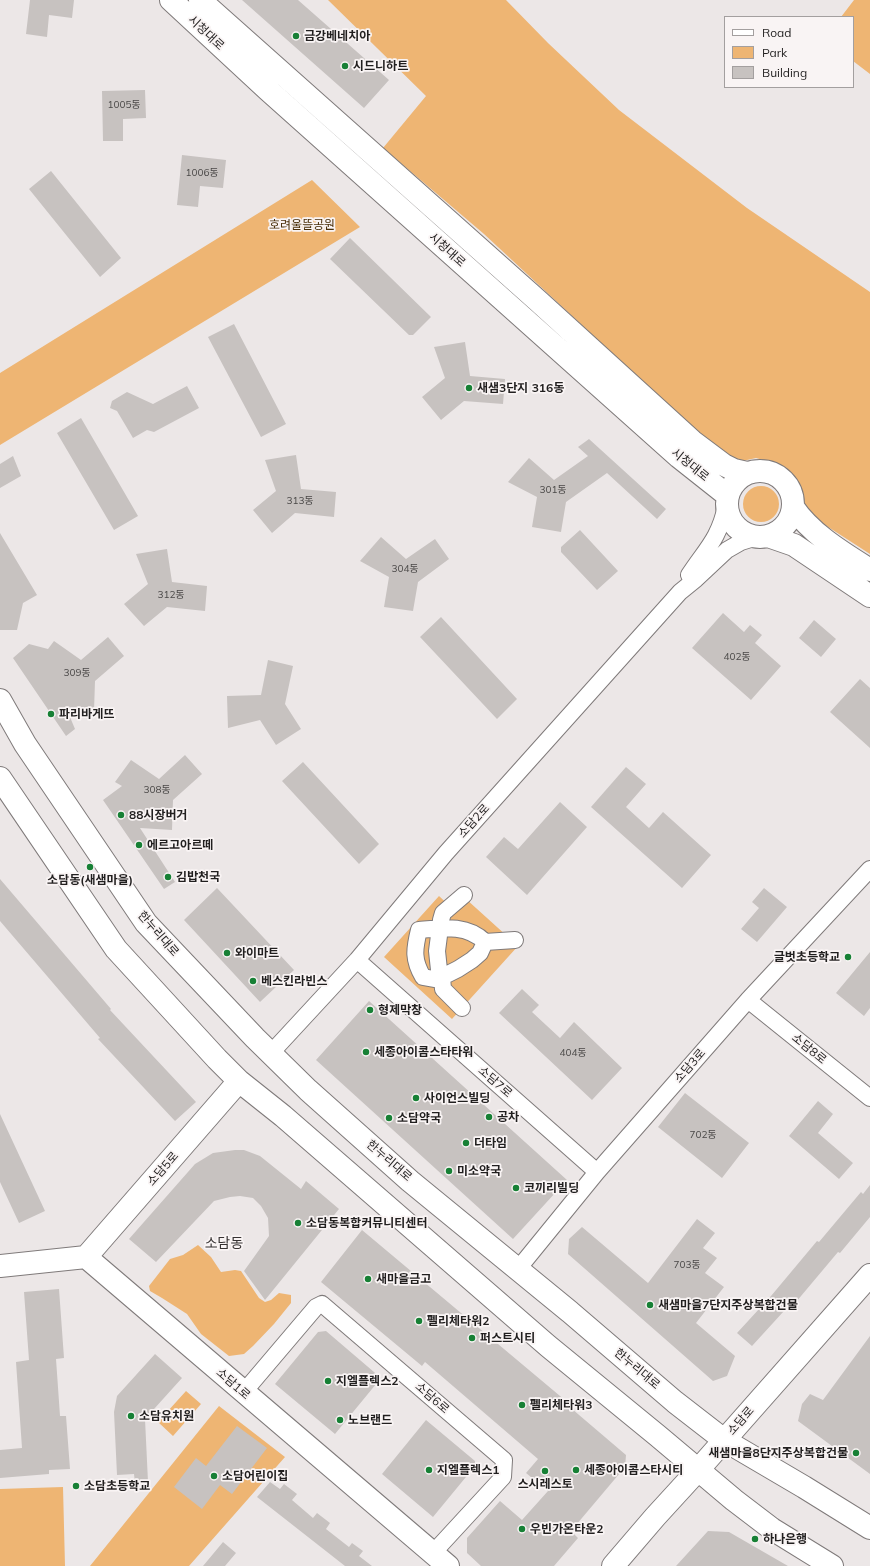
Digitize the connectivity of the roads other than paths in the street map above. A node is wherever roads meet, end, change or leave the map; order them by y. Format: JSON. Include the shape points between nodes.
{"nodes":[{"id":1,"x":171,"y":0,"type":"edge"},
{"id":2,"x":200,"y":0,"type":"edge"},
{"id":3,"x":747,"y":473,"type":"junction"},
{"id":4,"x":727,"y":501,"type":"junction"},
{"id":5,"x":793,"y":507,"type":"junction"},
{"id":6,"x":763,"y":537,"type":"junction"},
{"id":7,"x":870,"y":570,"type":"edge"},
{"id":8,"x":680,"y":592,"type":"junction"},
{"id":9,"x":870,"y":596,"type":"edge"},
{"id":10,"x":0,"y":700,"type":"edge"},
{"id":11,"x":0,"y":778,"type":"edge"},
{"id":12,"x":870,"y":869,"type":"edge"},
{"id":13,"x":464,"y":895,"type":"dead end"},
{"id":14,"x":440,"y":928,"type":"junction"},
{"id":15,"x":515,"y":940,"type":"dead end"},
{"id":16,"x":485,"y":942,"type":"junction"},
{"id":17,"x":357,"y":960,"type":"junction"},
{"id":18,"x":442,"y":977,"type":"junction"},
{"id":19,"x":748,"y":1000,"type":"junction"},
{"id":20,"x":462,"y":1008,"type":"dead end"},
{"id":21,"x":271,"y":1053,"type":"junction"},
{"id":22,"x":239,"y":1081,"type":"junction"},
{"id":23,"x":870,"y":1098,"type":"edge"},
{"id":24,"x":597,"y":1172,"type":"junction"},
{"id":25,"x":86,"y":1257,"type":"junction"},
{"id":26,"x":0,"y":1266,"type":"edge"},
{"id":27,"x":518,"y":1269,"type":"junction"},
{"id":28,"x":870,"y":1276,"type":"edge"},
{"id":29,"x":243,"y":1393,"type":"junction"},
{"id":30,"x":724,"y":1440,"type":"junction"},
{"id":31,"x":698,"y":1470,"type":"junction"},
{"id":32,"x":870,"y":1528,"type":"edge"},
{"id":33,"x":440,"y":1560,"type":"edge"},
{"id":34,"x":613,"y":1566,"type":"edge"},
{"id":35,"x":832,"y":1566,"type":"edge"}],
"edges":[{"from":1,"to":4,"type":"street","name":"시청대로"},
{"from":2,"to":3,"type":"street","name":"시청대로","via":[[691,440],[724,465]]},
{"from":3,"to":4,"type":"street","via":[[732,484]]},
{"from":3,"to":5,"type":"street","via":[[763,470],[774,473],[784,480],[790,490]]},
{"from":4,"to":6,"type":"street","via":[[729,518],[736,528],[745,534]]},
{"from":4,"to":8,"type":"street","via":[[723,523],[714,541],[690,573]]},
{"from":5,"to":6,"type":"street","via":[[787,523],[779,532]]},
{"from":5,"to":7,"type":"street","via":[[812,529]]},
{"from":6,"to":8,"type":"street","via":[[741,542],[727,550]]},
{"from":6,"to":9,"type":"street","via":[[794,545]]},
{"from":8,"to":17,"type":"street","name":"소담2로","via":[[446,853]]},
{"from":10,"to":21,"type":"street","name":"한누리대로","via":[[25,744],[146,923]]},
{"from":11,"to":22,"type":"street","via":[[116,950]]},
{"from":12,"to":19,"type":"street","name":"소담3로"},
{"from":13,"to":14,"type":"street","via":[[443,913]]},
{"from":14,"to":16,"type":"street","via":[[477,934]]},
{"from":14,"to":18,"type":"street","via":[[437,951]]},
{"from":14,"to":18,"type":"street","via":[[419,930],[415,957],[423,977]]},
{"from":15,"to":16,"type":"street"},
{"from":16,"to":18,"type":"street","via":[[480,953],[472,960]]},
{"from":17,"to":21,"type":"street","name":"소담2로"},
{"from":17,"to":24,"type":"street","name":"소담7로"},
{"from":18,"to":20,"type":"street","via":[[444,989]]},
{"from":19,"to":23,"type":"street","name":"소담8로"},
{"from":19,"to":24,"type":"street","name":"소담3로"},
{"from":21,"to":27,"type":"street","name":"한누리대로","via":[[308,1090],[399,1171]]},
{"from":22,"to":25,"type":"street","name":"소담5로"},
{"from":22,"to":31,"type":"street","via":[[283,1116],[548,1346]]},
{"from":24,"to":27,"type":"street","name":"소담3로"},
{"from":25,"to":26,"type":"street"},
{"from":25,"to":29,"type":"street","name":"소담1로"},
{"from":27,"to":30,"type":"street","name":"한누리대로"},
{"from":28,"to":30,"type":"street","name":"소담로"},
{"from":29,"to":33,"type":"street","name":"소담1로"},
{"from":29,"to":33,"type":"street","name":"소담6로","via":[[322,1304],[504,1460],[503,1477]]},
{"from":30,"to":31,"type":"street","name":"소담로"},
{"from":30,"to":32,"type":"street","name":"한누리대로"},
{"from":31,"to":34,"type":"street","name":"소담로"},
{"from":31,"to":35,"type":"street","via":[[772,1529]]}]}
